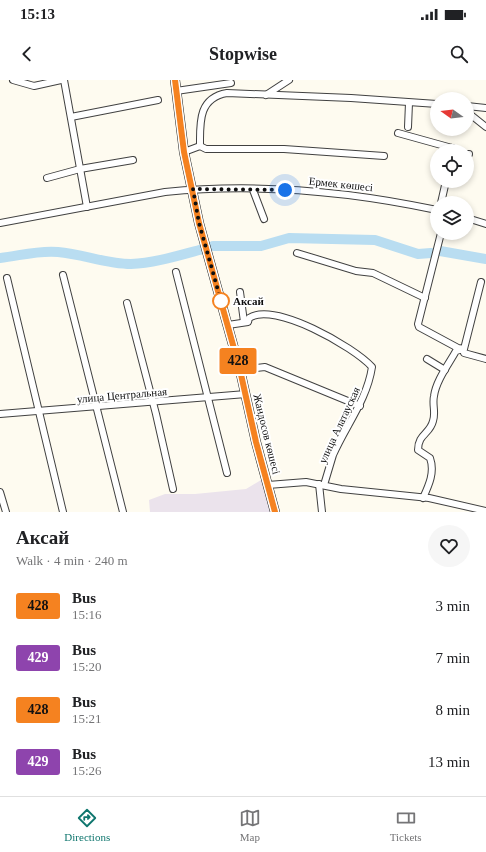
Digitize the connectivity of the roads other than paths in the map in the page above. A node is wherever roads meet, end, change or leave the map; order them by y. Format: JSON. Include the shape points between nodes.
{"nodes":[{"id":1,"x":13,"y":80,"type":"edge"},
{"id":2,"x":63,"y":80,"type":"edge"},
{"id":3,"x":175,"y":80,"type":"edge"},
{"id":4,"x":289,"y":80,"type":"edge"},
{"id":5,"x":231,"y":84,"type":"dead end"},
{"id":6,"x":176,"y":91,"type":"junction"},
{"id":7,"x":266,"y":95,"type":"junction"},
{"id":8,"x":158,"y":100,"type":"dead end"},
{"id":9,"x":409,"y":103,"type":"junction"},
{"id":10,"x":430,"y":104,"type":"edge"},
{"id":11,"x":474,"y":107,"type":"edge"},
{"id":12,"x":486,"y":108,"type":"edge"},
{"id":13,"x":71,"y":117,"type":"junction"},
{"id":14,"x":474,"y":117,"type":"edge"},
{"id":15,"x":408,"y":127,"type":"dead end"},
{"id":16,"x":486,"y":127,"type":"edge"},
{"id":17,"x":398,"y":133,"type":"dead end"},
{"id":18,"x":433,"y":144,"type":"edge"},
{"id":19,"x":200,"y":146,"type":"junction"},
{"id":20,"x":184,"y":152,"type":"junction"},
{"id":21,"x":384,"y":156,"type":"dead end"},
{"id":22,"x":133,"y":160,"type":"dead end"},
{"id":23,"x":80,"y":169,"type":"junction"},
{"id":24,"x":47,"y":178,"type":"dead end"},
{"id":25,"x":193,"y":189,"type":"junction"},
{"id":26,"x":253,"y":190,"type":"junction"},
{"id":27,"x":87,"y":207,"type":"junction"},
{"id":28,"x":430,"y":209,"type":"edge"},
{"id":29,"x":264,"y":219,"type":"dead end"},
{"id":30,"x":474,"y":220,"type":"edge"},
{"id":31,"x":0,"y":223,"type":"edge"},
{"id":32,"x":486,"y":224,"type":"edge"},
{"id":33,"x":439,"y":240,"type":"edge"},
{"id":34,"x":297,"y":253,"type":"dead end"},
{"id":35,"x":176,"y":272,"type":"dead end"},
{"id":36,"x":63,"y":275,"type":"dead end"},
{"id":37,"x":7,"y":278,"type":"dead end"},
{"id":38,"x":481,"y":282,"type":"dead end"},
{"id":39,"x":240,"y":292,"type":"dead end"},
{"id":40,"x":425,"y":298,"type":"junction"},
{"id":41,"x":126,"y":303,"type":"dead end"},
{"id":42,"x":244,"y":322,"type":"junction"},
{"id":43,"x":228,"y":325,"type":"junction"},
{"id":44,"x":463,"y":349,"type":"junction"},
{"id":45,"x":427,"y":359,"type":"dead end"},
{"id":46,"x":486,"y":359,"type":"edge"},
{"id":47,"x":240,"y":370,"type":"junction"},
{"id":48,"x":445,"y":370,"type":"junction"},
{"id":49,"x":246,"y":394,"type":"junction"},
{"id":50,"x":208,"y":398,"type":"junction"},
{"id":51,"x":153,"y":403,"type":"junction"},
{"id":52,"x":360,"y":406,"type":"junction"},
{"id":53,"x":96,"y":407,"type":"junction"},
{"id":54,"x":39,"y":412,"type":"junction"},
{"id":55,"x":0,"y":414,"type":"edge"},
{"id":56,"x":227,"y":473,"type":"dead end"},
{"id":57,"x":322,"y":484,"type":"junction"},
{"id":58,"x":268,"y":485,"type":"junction"},
{"id":59,"x":173,"y":489,"type":"dead end"},
{"id":60,"x":0,"y":492,"type":"edge"},
{"id":61,"x":423,"y":498,"type":"junction"},
{"id":62,"x":486,"y":511,"type":"edge"},
{"id":63,"x":6,"y":512,"type":"edge"},
{"id":64,"x":64,"y":512,"type":"edge"},
{"id":65,"x":123,"y":512,"type":"edge"},
{"id":66,"x":275,"y":512,"type":"edge"},
{"id":67,"x":322,"y":512,"type":"edge"}],
"edges":[{"from":1,"to":2,"type":"street","via":[[34,86]]},
{"from":2,"to":13,"type":"street"},
{"from":3,"to":6,"type":"main road","name":"Жандосов көшесі"},
{"from":4,"to":7,"type":"street"},
{"from":5,"to":6,"type":"street"},
{"from":6,"to":20,"type":"main road","name":"Жандосов көшесі"},
{"from":7,"to":9,"type":"street"},
{"from":7,"to":19,"type":"street","via":[[227,93],[212,99],[201,115]]},
{"from":8,"to":13,"type":"street"},
{"from":9,"to":10,"type":"street"},
{"from":9,"to":15,"type":"street"},
{"from":11,"to":12,"type":"street"},
{"from":13,"to":23,"type":"street"},
{"from":14,"to":16,"type":"street"},
{"from":17,"to":18,"type":"street"},
{"from":19,"to":20,"type":"street"},
{"from":19,"to":21,"type":"street","via":[[206,149],[284,149]]},
{"from":20,"to":25,"type":"main road","name":"Жандосов көшесі"},
{"from":22,"to":23,"type":"street"},
{"from":23,"to":24,"type":"street"},
{"from":23,"to":27,"type":"street"},
{"from":25,"to":26,"type":"street","name":"Ермек көшесі"},
{"from":25,"to":27,"type":"street","name":"Ермек көшесі"},
{"from":25,"to":43,"type":"main road","name":"Жандосов көшесі","via":[[199,223]]},
{"from":26,"to":28,"type":"street","name":"Ермек көшесі","via":[[301,190],[388,200]]},
{"from":26,"to":29,"type":"street"},
{"from":27,"to":31,"type":"street","name":"Ермек көшесі"},
{"from":30,"to":32,"type":"street"},
{"from":33,"to":40,"type":"street"},
{"from":34,"to":40,"type":"street","via":[[356,271],[373,273]]},
{"from":35,"to":50,"type":"street"},
{"from":36,"to":53,"type":"street"},
{"from":37,"to":54,"type":"street"},
{"from":38,"to":44,"type":"street"},
{"from":39,"to":42,"type":"street"},
{"from":40,"to":44,"type":"street","via":[[419,326]]},
{"from":41,"to":51,"type":"street"},
{"from":42,"to":43,"type":"street","name":"улица Алатауская"},
{"from":42,"to":52,"type":"street","name":"улица Алатауская","via":[[248,322],[253,315],[284,318],[319,331],[359,355],[372,367],[370,381]]},
{"from":43,"to":47,"type":"main road","name":"Жандосов көшесі"},
{"from":44,"to":46,"type":"street","via":[[464,353]]},
{"from":44,"to":48,"type":"street","via":[[456,351]]},
{"from":45,"to":48,"type":"street"},
{"from":47,"to":49,"type":"main road","name":"Жандосов көшесі"},
{"from":47,"to":52,"type":"street","via":[[266,367]]},
{"from":48,"to":61,"type":"street","via":[[435,389],[433,421],[418,444],[418,450],[430,458],[432,468]]},
{"from":49,"to":50,"type":"street","name":"улица Центральная"},
{"from":49,"to":58,"type":"main road","name":"Жандосов көшесі"},
{"from":50,"to":51,"type":"street","name":"улица Центральная"},
{"from":50,"to":56,"type":"street"},
{"from":51,"to":53,"type":"street","name":"улица Центральная"},
{"from":51,"to":59,"type":"street"},
{"from":52,"to":57,"type":"street","name":"улица Алатауская","via":[[333,456]]},
{"from":53,"to":54,"type":"street","name":"улица Центральная"},
{"from":53,"to":65,"type":"street"},
{"from":54,"to":55,"type":"street","name":"улица Центральная"},
{"from":54,"to":64,"type":"street"},
{"from":57,"to":58,"type":"street","via":[[306,482]]},
{"from":57,"to":61,"type":"street","via":[[357,491]]},
{"from":57,"to":67,"type":"street"},
{"from":58,"to":66,"type":"main road","name":"Жандосов көшесі"},
{"from":60,"to":63,"type":"street"},
{"from":61,"to":62,"type":"street"}]}
